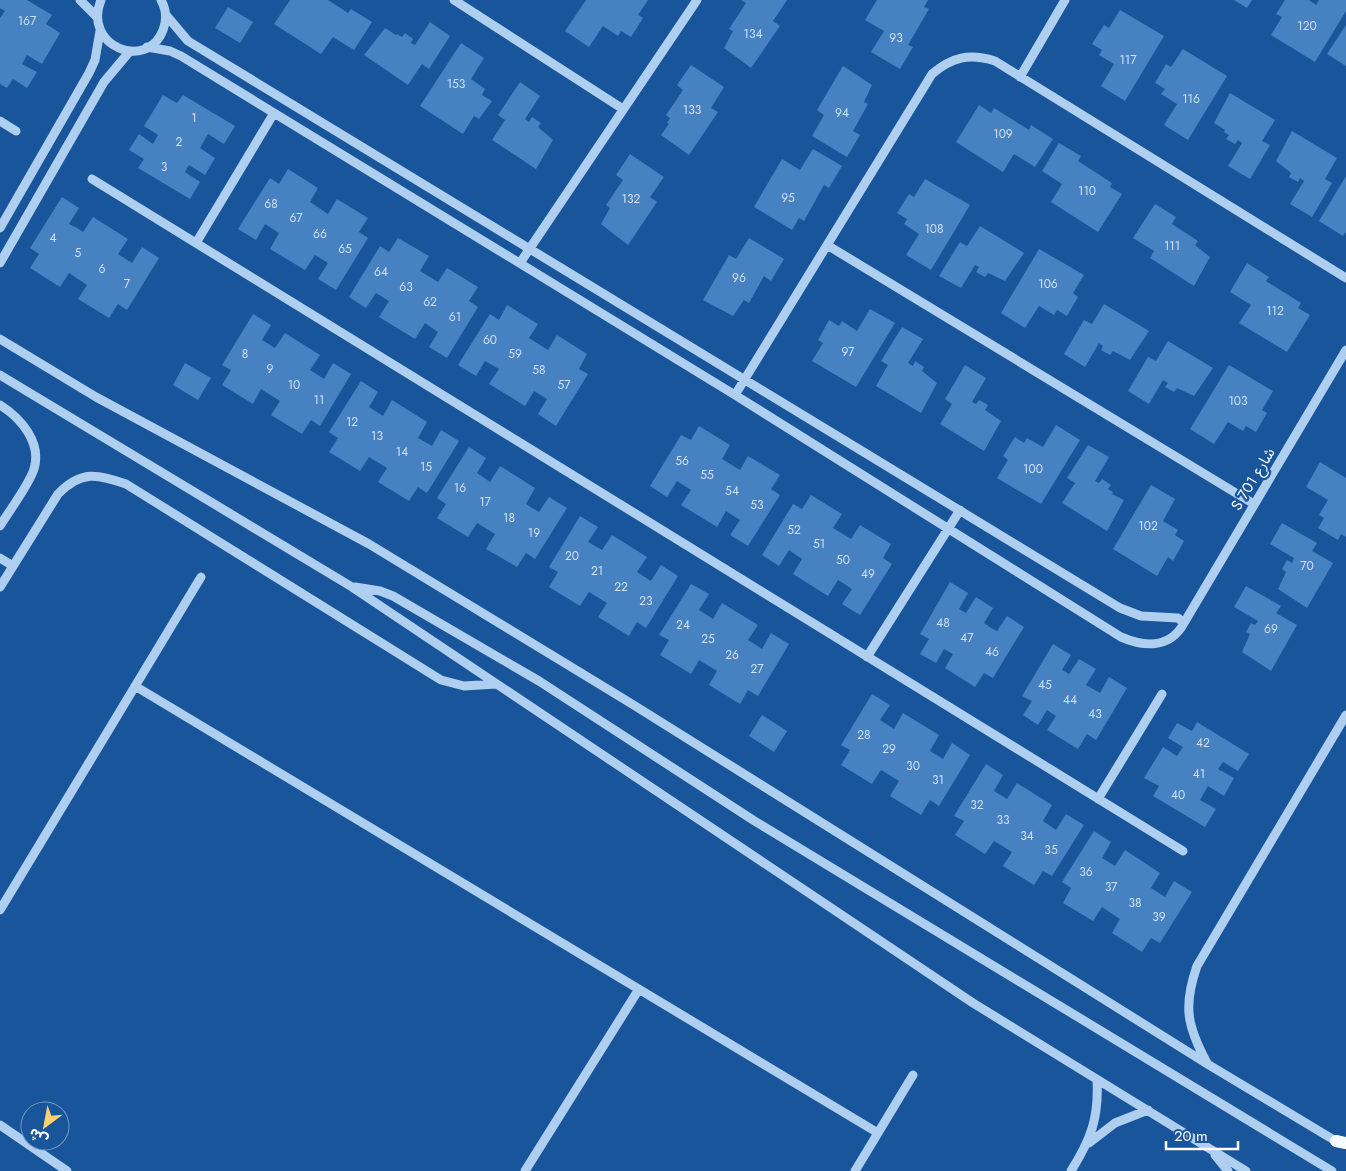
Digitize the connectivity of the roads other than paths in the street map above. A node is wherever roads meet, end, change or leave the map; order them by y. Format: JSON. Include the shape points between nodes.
{"nodes":[{"id":1,"x":80,"y":0,"type":"edge"},
{"id":2,"x":102,"y":0,"type":"edge"},
{"id":3,"x":161,"y":0,"type":"edge"},
{"id":4,"x":454,"y":0,"type":"edge"},
{"id":5,"x":697,"y":0,"type":"edge"},
{"id":6,"x":1065,"y":0,"type":"edge"},
{"id":7,"x":166,"y":15,"type":"junction"},
{"id":8,"x":97,"y":17,"type":"junction"},
{"id":9,"x":100,"y":31,"type":"junction"},
{"id":10,"x":147,"y":47,"type":"junction"},
{"id":11,"x":130,"y":51,"type":"junction"},
{"id":12,"x":1020,"y":77,"type":"junction"},
{"id":13,"x":623,"y":109,"type":"junction"},
{"id":14,"x":274,"y":113,"type":"junction"},
{"id":15,"x":0,"y":121,"type":"edge"},
{"id":16,"x":16,"y":131,"type":"dead end"},
{"id":17,"x":92,"y":179,"type":"dead end"},
{"id":18,"x":0,"y":228,"type":"edge"},
{"id":19,"x":196,"y":243,"type":"junction"},
{"id":20,"x":827,"y":246,"type":"junction"},
{"id":21,"x":529,"y":249,"type":"junction"},
{"id":22,"x":0,"y":263,"type":"edge"},
{"id":23,"x":520,"y":263,"type":"junction"},
{"id":24,"x":1346,"y":278,"type":"edge"},
{"id":25,"x":0,"y":333,"type":"edge"},
{"id":26,"x":3,"y":341,"type":"edge"},
{"id":27,"x":1346,"y":350,"type":"edge"},
{"id":28,"x":0,"y":375,"type":"edge"},
{"id":29,"x":745,"y":378,"type":"junction"},
{"id":30,"x":735,"y":394,"type":"junction"},
{"id":31,"x":0,"y":406,"type":"edge"},
{"id":32,"x":1254,"y":504,"type":"junction"},
{"id":33,"x":960,"y":510,"type":"junction"},
{"id":34,"x":0,"y":526,"type":"edge"},
{"id":35,"x":949,"y":528,"type":"junction"},
{"id":36,"x":0,"y":558,"type":"edge"},
{"id":37,"x":13,"y":566,"type":"junction"},
{"id":38,"x":201,"y":577,"type":"dead end"},
{"id":39,"x":0,"y":587,"type":"edge"},
{"id":40,"x":352,"y":587,"type":"junction"},
{"id":41,"x":1184,"y":623,"type":"junction"},
{"id":42,"x":867,"y":657,"type":"junction"},
{"id":43,"x":496,"y":684,"type":"junction"},
{"id":44,"x":135,"y":686,"type":"junction"},
{"id":45,"x":1162,"y":694,"type":"dead end"},
{"id":46,"x":1346,"y":715,"type":"edge"},
{"id":47,"x":1098,"y":799,"type":"junction"},
{"id":48,"x":1183,"y":851,"type":"dead end"},
{"id":49,"x":0,"y":910,"type":"edge"},
{"id":50,"x":639,"y":989,"type":"junction"},
{"id":51,"x":1209,"y":1065,"type":"junction"},
{"id":52,"x":913,"y":1075,"type":"dead end"},
{"id":53,"x":1097,"y":1080,"type":"junction"},
{"id":54,"x":1148,"y":1110,"type":"junction"},
{"id":55,"x":0,"y":1125,"type":"edge"},
{"id":56,"x":878,"y":1133,"type":"junction"},
{"id":57,"x":1343,"y":1143,"type":"edge"},
{"id":58,"x":1087,"y":1145,"type":"junction"},
{"id":59,"x":1210,"y":1149,"type":"junction"},
{"id":60,"x":67,"y":1171,"type":"edge"},
{"id":61,"x":526,"y":1171,"type":"edge"},
{"id":62,"x":854,"y":1171,"type":"edge"},
{"id":63,"x":1071,"y":1171,"type":"edge"},
{"id":64,"x":1228,"y":1171,"type":"edge"},
{"id":65,"x":1246,"y":1171,"type":"edge"},
{"id":66,"x":1332,"y":1171,"type":"edge"}],
"edges":[{"from":1,"to":8,"type":"street"},
{"from":2,"to":8,"type":"street"},
{"from":3,"to":7,"type":"street"},
{"from":4,"to":13,"type":"street"},
{"from":5,"to":13,"type":"street"},
{"from":6,"to":12,"type":"street"},
{"from":7,"to":10,"type":"street","via":[[161,34]]},
{"from":7,"to":21,"type":"street","via":[[188,41]]},
{"from":8,"to":9,"type":"street"},
{"from":9,"to":11,"type":"street","via":[[112,45]]},
{"from":9,"to":18,"type":"street","via":[[95,60],[89,73]]},
{"from":10,"to":11,"type":"street"},
{"from":10,"to":14,"type":"street","name":"S 701 شارع","via":[[181,56]]},
{"from":11,"to":22,"type":"street","via":[[104,82]]},
{"from":12,"to":20,"type":"street","via":[[995,61],[978,56],[961,57],[945,63],[932,74]]},
{"from":12,"to":24,"type":"street"},
{"from":13,"to":21,"type":"street"},
{"from":14,"to":19,"type":"street"},
{"from":14,"to":23,"type":"street","name":"S 701 شارع"},
{"from":15,"to":16,"type":"street"},
{"from":17,"to":19,"type":"street"},
{"from":19,"to":42,"type":"street"},
{"from":20,"to":29,"type":"street"},
{"from":20,"to":32,"type":"street"},
{"from":21,"to":23,"type":"street"},
{"from":21,"to":29,"type":"street"},
{"from":23,"to":30,"type":"street","name":"S 701 شارع"},
{"from":25,"to":26,"type":"street"},
{"from":26,"to":51,"type":"street","via":[[96,397],[369,544],[632,704]]},
{"from":27,"to":32,"type":"street","name":"S 701 شارع"},
{"from":28,"to":40,"type":"street"},
{"from":29,"to":30,"type":"street"},
{"from":29,"to":33,"type":"street"},
{"from":30,"to":35,"type":"street","name":"S 701 شارع"},
{"from":31,"to":34,"type":"street","via":[[25,427],[35,454],[34,469]]},
{"from":32,"to":41,"type":"street","name":"S 701 شارع"},
{"from":33,"to":35,"type":"street"},
{"from":33,"to":41,"type":"street","via":[[1120,608],[1141,616],[1178,618]]},
{"from":35,"to":41,"type":"street","name":"S 701 شارع","via":[[1121,637],[1136,643],[1168,641]]},
{"from":35,"to":42,"type":"street"},
{"from":36,"to":37,"type":"street"},
{"from":37,"to":39,"type":"street"},
{"from":37,"to":43,"type":"street","via":[[63,488],[82,478],[103,476],[126,484],[436,678],[464,686]]},
{"from":38,"to":44,"type":"street"},
{"from":40,"to":43,"type":"street"},
{"from":40,"to":66,"type":"street","via":[[393,596],[517,668],[753,820]]},
{"from":42,"to":47,"type":"street"},
{"from":43,"to":53,"type":"street","via":[[973,1003]]},
{"from":44,"to":49,"type":"street"},
{"from":44,"to":50,"type":"street"},
{"from":45,"to":47,"type":"street"},
{"from":46,"to":51,"type":"street","via":[[1197,966],[1188,996],[1190,1021],[1197,1044]]},
{"from":47,"to":48,"type":"street"},
{"from":50,"to":56,"type":"street"},
{"from":50,"to":61,"type":"street"},
{"from":51,"to":57,"type":"street"},
{"from":52,"to":56,"type":"street"},
{"from":53,"to":54,"type":"street"},
{"from":53,"to":58,"type":"street","via":[[1097,1113]]},
{"from":54,"to":58,"type":"street","via":[[1115,1123]]},
{"from":54,"to":59,"type":"street"},
{"from":55,"to":60,"type":"street"},
{"from":56,"to":62,"type":"street"},
{"from":58,"to":63,"type":"street"},
{"from":59,"to":64,"type":"street"},
{"from":59,"to":65,"type":"street"}]}
